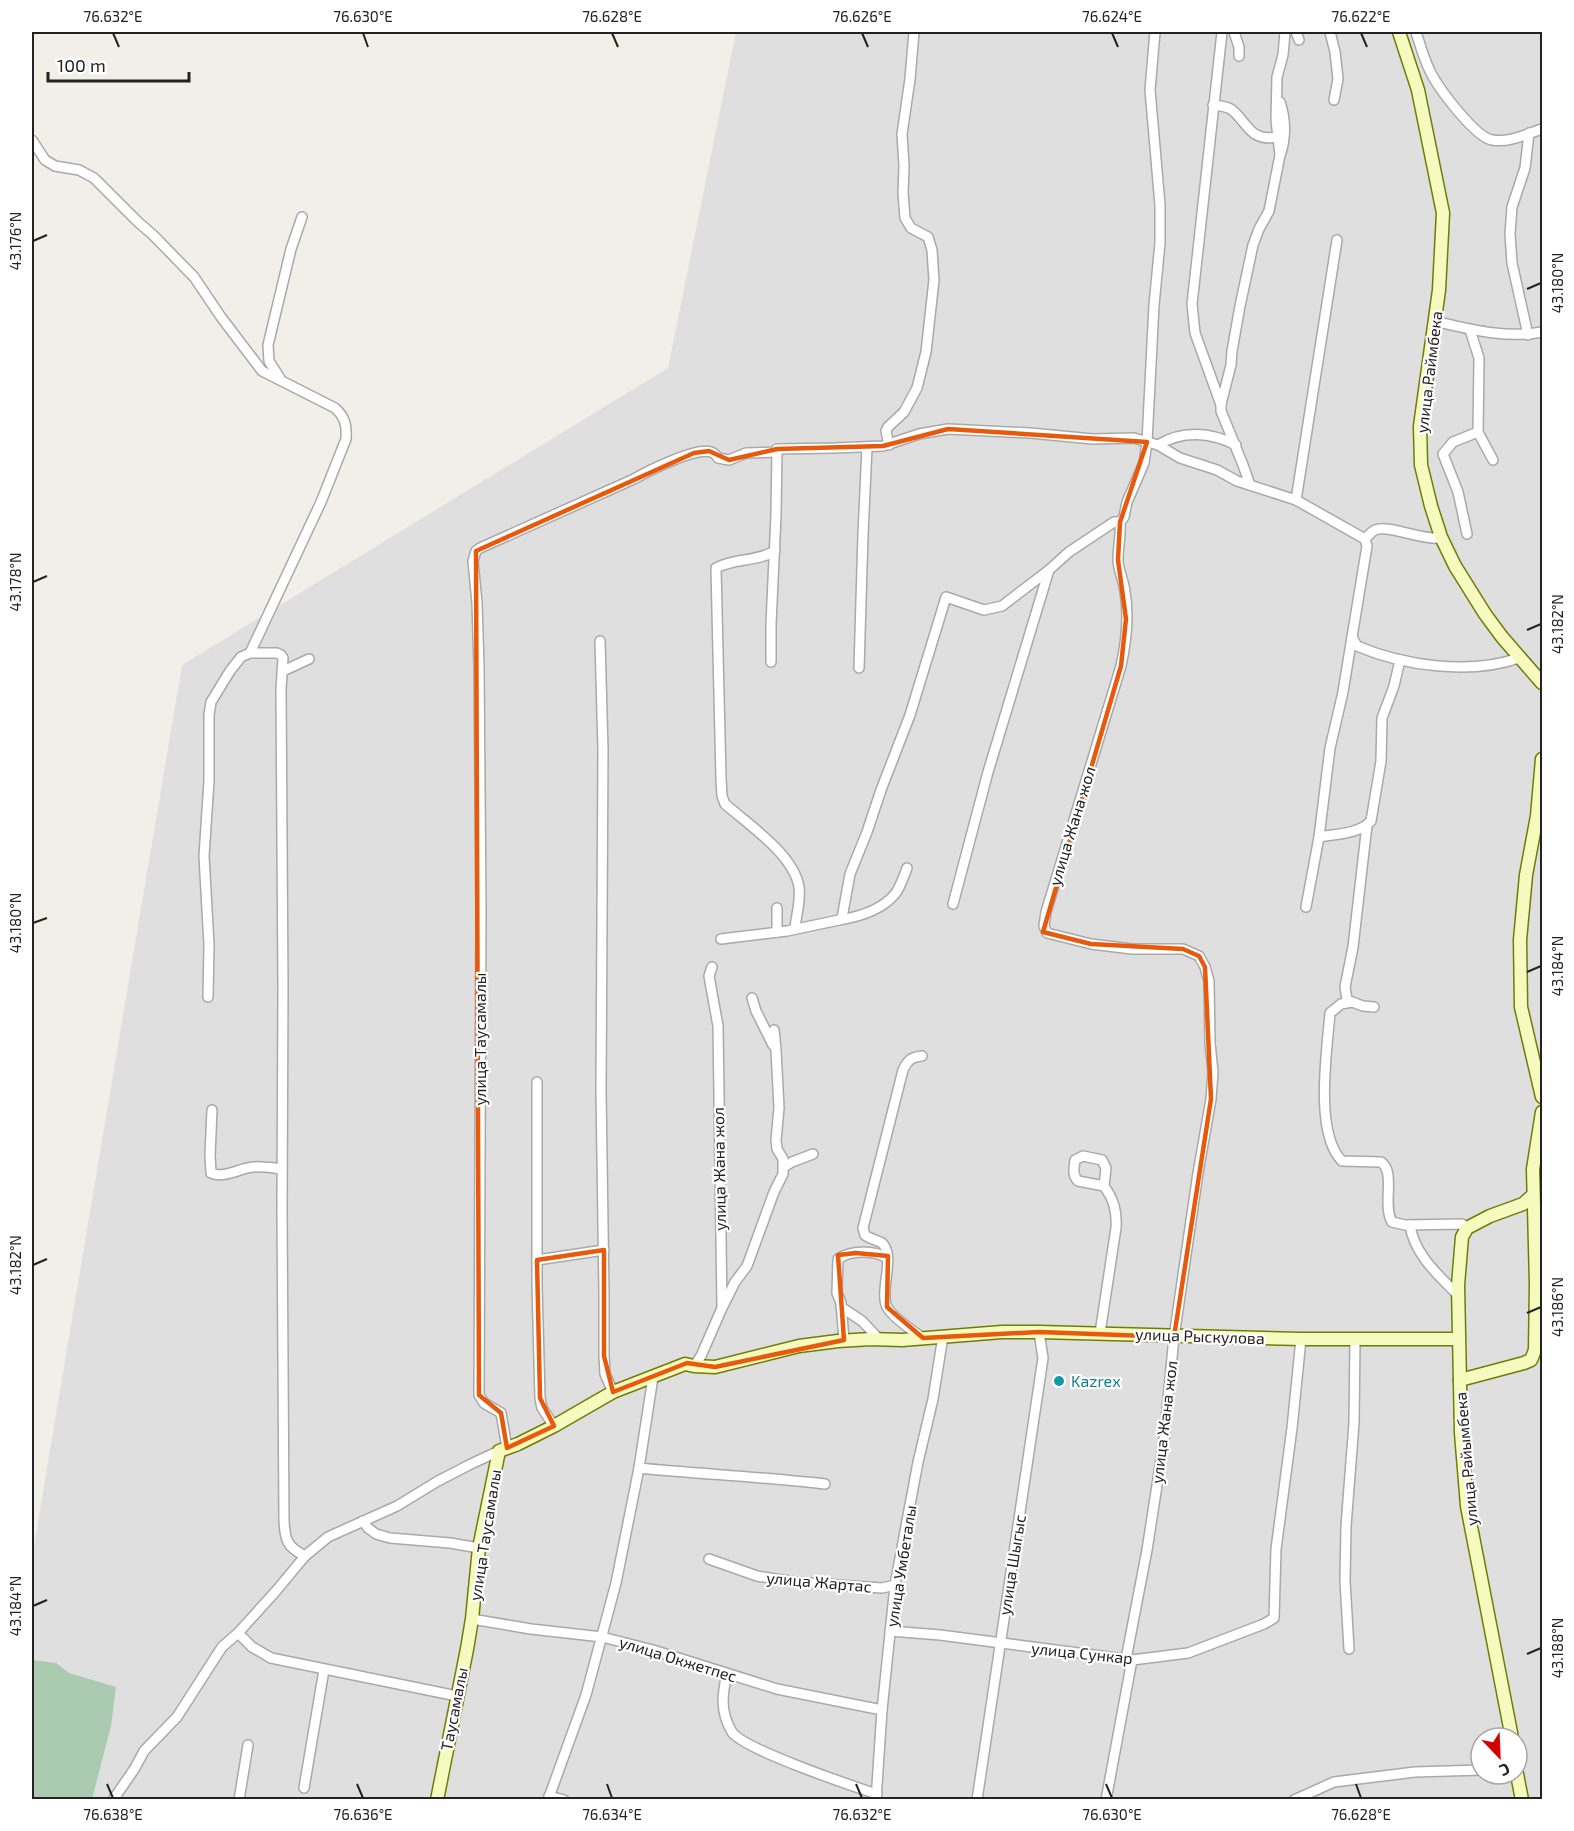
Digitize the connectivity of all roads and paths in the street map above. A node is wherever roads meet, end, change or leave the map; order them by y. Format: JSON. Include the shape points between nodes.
{"nodes":[{"id":1,"x":915,"y":32,"type":"edge"},
{"id":2,"x":1155,"y":32,"type":"edge"},
{"id":3,"x":1222,"y":32,"type":"edge"},
{"id":4,"x":1234,"y":32,"type":"edge"},
{"id":5,"x":1285,"y":32,"type":"edge"},
{"id":6,"x":1330,"y":32,"type":"edge"},
{"id":7,"x":1399,"y":32,"type":"edge"},
{"id":8,"x":1416,"y":32,"type":"edge"},
{"id":9,"x":1239,"y":56,"type":"dead end"},
{"id":10,"x":1277,"y":94,"type":"junction"},
{"id":11,"x":1334,"y":100,"type":"dead end"},
{"id":12,"x":1213,"y":105,"type":"junction"},
{"id":13,"x":1542,"y":129,"type":"edge"},
{"id":14,"x":1529,"y":133,"type":"junction"},
{"id":15,"x":1277,"y":137,"type":"junction"},
{"id":16,"x":32,"y":140,"type":"edge"},
{"id":17,"x":1280,"y":155,"type":"junction"},
{"id":18,"x":302,"y":217,"type":"dead end"},
{"id":19,"x":1337,"y":240,"type":"dead end"},
{"id":20,"x":1434,"y":321,"type":"junction"},
{"id":21,"x":1470,"y":330,"type":"junction"},
{"id":22,"x":1542,"y":332,"type":"edge"},
{"id":23,"x":1527,"y":335,"type":"junction"},
{"id":24,"x":281,"y":380,"type":"junction"},
{"id":25,"x":1221,"y":405,"type":"junction"},
{"id":26,"x":1478,"y":432,"type":"junction"},
{"id":27,"x":1147,"y":442,"type":"junction"},
{"id":28,"x":1236,"y":444,"type":"junction"},
{"id":29,"x":889,"y":445,"type":"junction"},
{"id":30,"x":1158,"y":445,"type":"junction"},
{"id":31,"x":867,"y":447,"type":"junction"},
{"id":32,"x":777,"y":452,"type":"junction"},
{"id":33,"x":1493,"y":460,"type":"dead end"},
{"id":34,"x":1250,"y":485,"type":"junction"},
{"id":35,"x":1296,"y":500,"type":"junction"},
{"id":36,"x":1120,"y":522,"type":"junction"},
{"id":37,"x":1467,"y":534,"type":"dead end"},
{"id":38,"x":1442,"y":538,"type":"junction"},
{"id":39,"x":1365,"y":539,"type":"junction"},
{"id":40,"x":775,"y":551,"type":"junction"},
{"id":41,"x":1049,"y":570,"type":"junction"},
{"id":42,"x":1352,"y":637,"type":"junction"},
{"id":43,"x":600,"y":641,"type":"dead end"},
{"id":44,"x":250,"y":653,"type":"junction"},
{"id":45,"x":1520,"y":658,"type":"junction"},
{"id":46,"x":309,"y":659,"type":"dead end"},
{"id":47,"x":1400,"y":660,"type":"junction"},
{"id":48,"x":771,"y":662,"type":"dead end"},
{"id":49,"x":859,"y":668,"type":"dead end"},
{"id":50,"x":283,"y":672,"type":"junction"},
{"id":51,"x":1542,"y":683,"type":"edge"},
{"id":52,"x":1542,"y":759,"type":"edge"},
{"id":53,"x":1367,"y":825,"type":"junction"},
{"id":54,"x":1319,"y":837,"type":"junction"},
{"id":55,"x":908,"y":868,"type":"dead end"},
{"id":56,"x":953,"y":904,"type":"dead end"},
{"id":57,"x":1306,"y":907,"type":"dead end"},
{"id":58,"x":777,"y":908,"type":"dead end"},
{"id":59,"x":839,"y":920,"type":"junction"},
{"id":60,"x":795,"y":929,"type":"junction"},
{"id":61,"x":777,"y":932,"type":"junction"},
{"id":62,"x":721,"y":939,"type":"dead end"},
{"id":63,"x":712,"y":967,"type":"dead end"},
{"id":64,"x":208,"y":997,"type":"dead end"},
{"id":65,"x":752,"y":998,"type":"dead end"},
{"id":66,"x":1352,"y":1002,"type":"junction"},
{"id":67,"x":1374,"y":1007,"type":"dead end"},
{"id":68,"x":774,"y":1030,"type":"dead end"},
{"id":69,"x":776,"y":1050,"type":"junction"},
{"id":70,"x":922,"y":1056,"type":"dead end"},
{"id":71,"x":537,"y":1082,"type":"dead end"},
{"id":72,"x":1542,"y":1097,"type":"edge"},
{"id":73,"x":212,"y":1110,"type":"dead end"},
{"id":74,"x":1542,"y":1112,"type":"edge"},
{"id":75,"x":813,"y":1154,"type":"dead end"},
{"id":76,"x":786,"y":1163,"type":"junction"},
{"id":77,"x":282,"y":1169,"type":"junction"},
{"id":78,"x":1104,"y":1186,"type":"dead end"},
{"id":79,"x":1533,"y":1195,"type":"junction"},
{"id":80,"x":1410,"y":1225,"type":"junction"},
{"id":81,"x":1468,"y":1227,"type":"junction"},
{"id":82,"x":604,"y":1250,"type":"junction"},
{"id":83,"x":887,"y":1258,"type":"junction"},
{"id":84,"x":537,"y":1260,"type":"junction"},
{"id":85,"x":1458,"y":1295,"type":"junction"},
{"id":86,"x":841,"y":1307,"type":"junction"},
{"id":87,"x":722,"y":1308,"type":"junction"},
{"id":88,"x":1039,"y":1332,"type":"junction"},
{"id":89,"x":1100,"y":1333,"type":"junction"},
{"id":90,"x":943,"y":1336,"type":"junction"},
{"id":91,"x":1174,"y":1337,"type":"junction"},
{"id":92,"x":923,"y":1338,"type":"junction"},
{"id":93,"x":879,"y":1339,"type":"junction"},
{"id":94,"x":1301,"y":1339,"type":"junction"},
{"id":95,"x":1458,"y":1339,"type":"junction"},
{"id":96,"x":844,"y":1340,"type":"junction"},
{"id":97,"x":1355,"y":1340,"type":"junction"},
{"id":98,"x":694,"y":1366,"type":"junction"},
{"id":99,"x":653,"y":1377,"type":"junction"},
{"id":100,"x":1460,"y":1380,"type":"junction"},
{"id":101,"x":613,"y":1392,"type":"junction"},
{"id":102,"x":554,"y":1426,"type":"junction"},
{"id":103,"x":503,"y":1450,"type":"junction"},
{"id":104,"x":639,"y":1467,"type":"junction"},
{"id":105,"x":825,"y":1484,"type":"dead end"},
{"id":106,"x":363,"y":1521,"type":"junction"},
{"id":107,"x":479,"y":1548,"type":"junction"},
{"id":108,"x":305,"y":1556,"type":"junction"},
{"id":109,"x":709,"y":1559,"type":"dead end"},
{"id":110,"x":895,"y":1585,"type":"junction"},
{"id":111,"x":472,"y":1618,"type":"junction"},
{"id":112,"x":890,"y":1631,"type":"junction"},
{"id":113,"x":238,"y":1633,"type":"junction"},
{"id":114,"x":602,"y":1637,"type":"junction"},
{"id":115,"x":999,"y":1643,"type":"junction"},
{"id":116,"x":1349,"y":1649,"type":"dead end"},
{"id":117,"x":1129,"y":1660,"type":"junction"},
{"id":118,"x":324,"y":1670,"type":"junction"},
{"id":119,"x":726,"y":1674,"type":"junction"},
{"id":120,"x":457,"y":1696,"type":"junction"},
{"id":121,"x":882,"y":1710,"type":"junction"},
{"id":122,"x":1510,"y":1726,"type":"edge"},
{"id":123,"x":248,"y":1745,"type":"dead end"},
{"id":124,"x":1469,"y":1770,"type":"edge"},
{"id":125,"x":304,"y":1788,"type":"dead end"},
{"id":126,"x":876,"y":1797,"type":"edge"},
{"id":127,"x":549,"y":1798,"type":"edge"},
{"id":128,"x":113,"y":1800,"type":"edge"},
{"id":129,"x":239,"y":1800,"type":"edge"},
{"id":130,"x":437,"y":1800,"type":"edge"},
{"id":131,"x":564,"y":1800,"type":"edge"},
{"id":132,"x":977,"y":1800,"type":"edge"},
{"id":133,"x":1106,"y":1800,"type":"edge"},
{"id":134,"x":1294,"y":1800,"type":"edge"}],
"edges":[{"from":1,"to":29,"type":"street","via":[[902,134],[903,193],[905,218],[911,228],[928,237],[934,280],[926,352],[917,388],[904,412],[886,431]]},
{"from":2,"to":27,"type":"street","via":[[1150,90],[1160,243]]},
{"from":3,"to":12,"type":"street"},
{"from":4,"to":9,"type":"street"},
{"from":5,"to":10,"type":"street"},
{"from":6,"to":11,"type":"street","via":[[1338,79]]},
{"from":7,"to":20,"type":"street","name":"улица Раймбека","via":[[1418,90],[1443,213]]},
{"from":8,"to":14,"type":"street","via":[[1434,79],[1479,134],[1505,141]]},
{"from":10,"to":15,"type":"street"},
{"from":10,"to":17,"type":"street","via":[[1285,127]]},
{"from":12,"to":15,"type":"street","via":[[1233,111],[1253,133]]},
{"from":12,"to":25,"type":"street","via":[[1192,304],[1195,333]]},
{"from":13,"to":14,"type":"street"},
{"from":14,"to":23,"type":"street","via":[[1525,168],[1512,207],[1510,234]]},
{"from":15,"to":17,"type":"street"},
{"from":16,"to":24,"type":"street","via":[[45,160],[88,174],[110,192],[194,277],[262,371]]},
{"from":17,"to":25,"type":"street","via":[[1269,211],[1253,245]]},
{"from":18,"to":24,"type":"street","via":[[268,345],[269,361]]},
{"from":19,"to":35,"type":"street"},
{"from":20,"to":21,"type":"street"},
{"from":20,"to":38,"type":"street","name":"улица Раймбека","via":[[1420,426],[1421,465]]},
{"from":21,"to":23,"type":"street"},
{"from":21,"to":26,"type":"street","via":[[1479,358]]},
{"from":22,"to":23,"type":"street"},
{"from":24,"to":44,"type":"street","via":[[336,408],[343,415],[346,439]]},
{"from":25,"to":28,"type":"street"},
{"from":26,"to":33,"type":"street"},
{"from":26,"to":37,"type":"street","via":[[1453,442],[1443,454],[1458,492]]},
{"from":27,"to":29,"type":"street","via":[[1134,438],[948,429]]},
{"from":27,"to":30,"type":"street"},
{"from":27,"to":36,"type":"street","via":[[1144,463]]},
{"from":28,"to":30,"type":"street","via":[[1207,434],[1194,434],[1175,436]]},
{"from":28,"to":34,"type":"street"},
{"from":29,"to":31,"type":"street"},
{"from":30,"to":34,"type":"street","via":[[1180,458]]},
{"from":31,"to":32,"type":"street"},
{"from":31,"to":49,"type":"street"},
{"from":32,"to":40,"type":"street"},
{"from":32,"to":103,"type":"street","name":"улица Таусамалы","via":[[746,453],[729,460],[709,451],[694,453],[480,548],[473,561],[481,910],[479,1395],[484,1403],[501,1413]]},
{"from":34,"to":35,"type":"street"},
{"from":35,"to":39,"type":"street"},
{"from":36,"to":41,"type":"street","via":[[1098,532]]},
{"from":36,"to":91,"type":"street","name":"улица Жана жол","via":[[1118,560],[1125,592],[1125,647],[1044,926],[1047,933],[1091,944],[1183,949],[1199,956],[1205,967],[1209,981],[1211,1099]]},
{"from":38,"to":39,"type":"street","via":[[1382,528]]},
{"from":38,"to":45,"type":"street","name":"улица Раймбека","via":[[1485,614]]},
{"from":39,"to":42,"type":"street"},
{"from":40,"to":48,"type":"street"},
{"from":40,"to":60,"type":"street","via":[[716,568],[722,796],[725,804],[780,854],[795,873],[799,900]]},
{"from":41,"to":56,"type":"street"},
{"from":41,"to":59,"type":"street","via":[[1002,606],[990,610],[946,597],[910,715],[850,874],[844,915]]},
{"from":42,"to":47,"type":"street","via":[[1357,646]]},
{"from":42,"to":54,"type":"street","via":[[1330,748]]},
{"from":43,"to":82,"type":"street"},
{"from":44,"to":50,"type":"street","via":[[281,655]]},
{"from":44,"to":64,"type":"street","via":[[241,657],[230,671],[211,702],[208,715],[210,781],[204,856]]},
{"from":45,"to":47,"type":"street","via":[[1490,666]]},
{"from":45,"to":51,"type":"street","name":"улица Раймбека"},
{"from":46,"to":50,"type":"street"},
{"from":47,"to":53,"type":"street","via":[[1382,718],[1382,761],[1373,813]]},
{"from":50,"to":77,"type":"street"},
{"from":52,"to":72,"type":"street","via":[[1520,940],[1521,1007]]},
{"from":53,"to":54,"type":"street"},
{"from":53,"to":66,"type":"street","via":[[1345,987],[1347,1000]]},
{"from":54,"to":57,"type":"street"},
{"from":55,"to":59,"type":"street","via":[[895,894],[861,916]]},
{"from":58,"to":61,"type":"street"},
{"from":59,"to":60,"type":"street"},
{"from":60,"to":61,"type":"street"},
{"from":61,"to":62,"type":"street"},
{"from":63,"to":87,"type":"street","name":"улица Жана жол","via":[[718,1026]]},
{"from":65,"to":69,"type":"street"},
{"from":66,"to":67,"type":"street"},
{"from":66,"to":80,"type":"street","via":[[1341,1004],[1330,1013],[1325,1073],[1328,1137],[1342,1161],[1385,1164],[1388,1216],[1392,1222]]},
{"from":68,"to":69,"type":"street"},
{"from":69,"to":76,"type":"street","via":[[776,1140]]},
{"from":70,"to":83,"type":"street","via":[[908,1060],[903,1070],[863,1228],[867,1237],[881,1242]]},
{"from":71,"to":84,"type":"street"},
{"from":73,"to":77,"type":"street","via":[[211,1173],[226,1174],[253,1167]]},
{"from":74,"to":79,"type":"street"},
{"from":75,"to":76,"type":"street"},
{"from":76,"to":87,"type":"street","via":[[747,1266]]},
{"from":77,"to":108,"type":"street","via":[[285,1534],[290,1546]]},
{"from":78,"to":89,"type":"street","via":[[1114,1202],[1116,1221]]},
{"from":79,"to":81,"type":"street","via":[[1523,1204]]},
{"from":79,"to":100,"type":"street","name":"улица Райымбека","via":[[1535,1350],[1531,1360],[1524,1363]]},
{"from":80,"to":81,"type":"street"},
{"from":80,"to":85,"type":"street","via":[[1427,1263]]},
{"from":81,"to":85,"type":"street","via":[[1462,1237]]},
{"from":82,"to":84,"type":"street"},
{"from":82,"to":101,"type":"street","via":[[604,1365]]},
{"from":83,"to":86,"type":"street","via":[[874,1252],[856,1252],[838,1259],[837,1293]]},
{"from":83,"to":92,"type":"street","via":[[887,1307]]},
{"from":84,"to":102,"type":"street","via":[[540,1398]]},
{"from":85,"to":95,"type":"street"},
{"from":86,"to":93,"type":"street"},
{"from":86,"to":96,"type":"street"},
{"from":87,"to":98,"type":"street","name":"улица Жана жол"},
{"from":88,"to":89,"type":"street","name":"улица Рыскулова"},
{"from":88,"to":90,"type":"street","name":"улица Рыскулова"},
{"from":88,"to":115,"type":"street","name":"улица Шыгыс","via":[[1044,1358]]},
{"from":89,"to":91,"type":"street","name":"улица Рыскулова"},
{"from":90,"to":92,"type":"street","name":"улица Рыскулова"},
{"from":90,"to":110,"type":"street","name":"улица Умбеталы"},
{"from":91,"to":94,"type":"street","name":"улица Рыскулова"},
{"from":91,"to":117,"type":"street","name":"улица Жана жол","via":[[1164,1440]]},
{"from":92,"to":93,"type":"street","name":"улица Рыскулова"},
{"from":93,"to":96,"type":"street","name":"улица Рыскулова"},
{"from":94,"to":97,"type":"street","name":"улица Рыскулова"},
{"from":94,"to":117,"type":"street","name":"улица Сункар","via":[[1276,1549],[1274,1618],[1188,1653]]},
{"from":95,"to":97,"type":"street","name":"улица Рыскулова"},
{"from":95,"to":100,"type":"street"},
{"from":96,"to":98,"type":"street","name":"улица Рыскулова","via":[[799,1346],[716,1367]]},
{"from":97,"to":116,"type":"street","via":[[1344,1581]]},
{"from":98,"to":99,"type":"street","name":"улица Рыскулова","via":[[685,1364]]},
{"from":99,"to":101,"type":"street","name":"улица Рыскулова"},
{"from":99,"to":104,"type":"street"},
{"from":100,"to":122,"type":"street","name":"улица Райымбека","via":[[1467,1506]]},
{"from":101,"to":102,"type":"street","name":"улица Рыскулова"},
{"from":102,"to":103,"type":"street","name":"улица Рыскулова"},
{"from":103,"to":106,"type":"street","via":[[472,1462]]},
{"from":103,"to":107,"type":"street","name":"улица Таусамалы"},
{"from":104,"to":105,"type":"street"},
{"from":104,"to":114,"type":"street"},
{"from":106,"to":107,"type":"street","via":[[376,1534],[390,1538]]},
{"from":106,"to":108,"type":"street","via":[[328,1537]]},
{"from":107,"to":111,"type":"street","name":"улица Таусамалы"},
{"from":108,"to":113,"type":"street"},
{"from":109,"to":110,"type":"street","name":"улица Жартас","via":[[757,1576],[795,1582],[882,1588]]},
{"from":110,"to":112,"type":"street","name":"улица Умбеталы"},
{"from":111,"to":114,"type":"street","name":"улица Окжетпес"},
{"from":111,"to":120,"type":"street","name":"Таусамалы"},
{"from":112,"to":115,"type":"street","name":"улица Сункар"},
{"from":112,"to":121,"type":"street","name":"улица Умбеталы"},
{"from":113,"to":118,"type":"street","via":[[271,1658]]},
{"from":113,"to":128,"type":"street","via":[[222,1647],[177,1717],[144,1751]]},
{"from":114,"to":119,"type":"street","name":"улица Окжетпес"},
{"from":114,"to":127,"type":"street"},
{"from":115,"to":117,"type":"street","name":"улица Сункар"},
{"from":115,"to":132,"type":"street","name":"улица Шыгыс"},
{"from":117,"to":133,"type":"street","name":"улица Жана жол"},
{"from":118,"to":120,"type":"street"},
{"from":118,"to":125,"type":"street"},
{"from":119,"to":121,"type":"street","name":"улица Окжетпес","via":[[777,1689]]},
{"from":119,"to":126,"type":"street","via":[[722,1697],[725,1716],[741,1740]]},
{"from":120,"to":130,"type":"street","name":"Таусамалы"},
{"from":121,"to":126,"type":"street","name":"улица Умбеталы"},
{"from":123,"to":129,"type":"street"},
{"from":124,"to":134,"type":"street","via":[[1415,1772],[1334,1782]]},
{"from":127,"to":131,"type":"street"}]}
